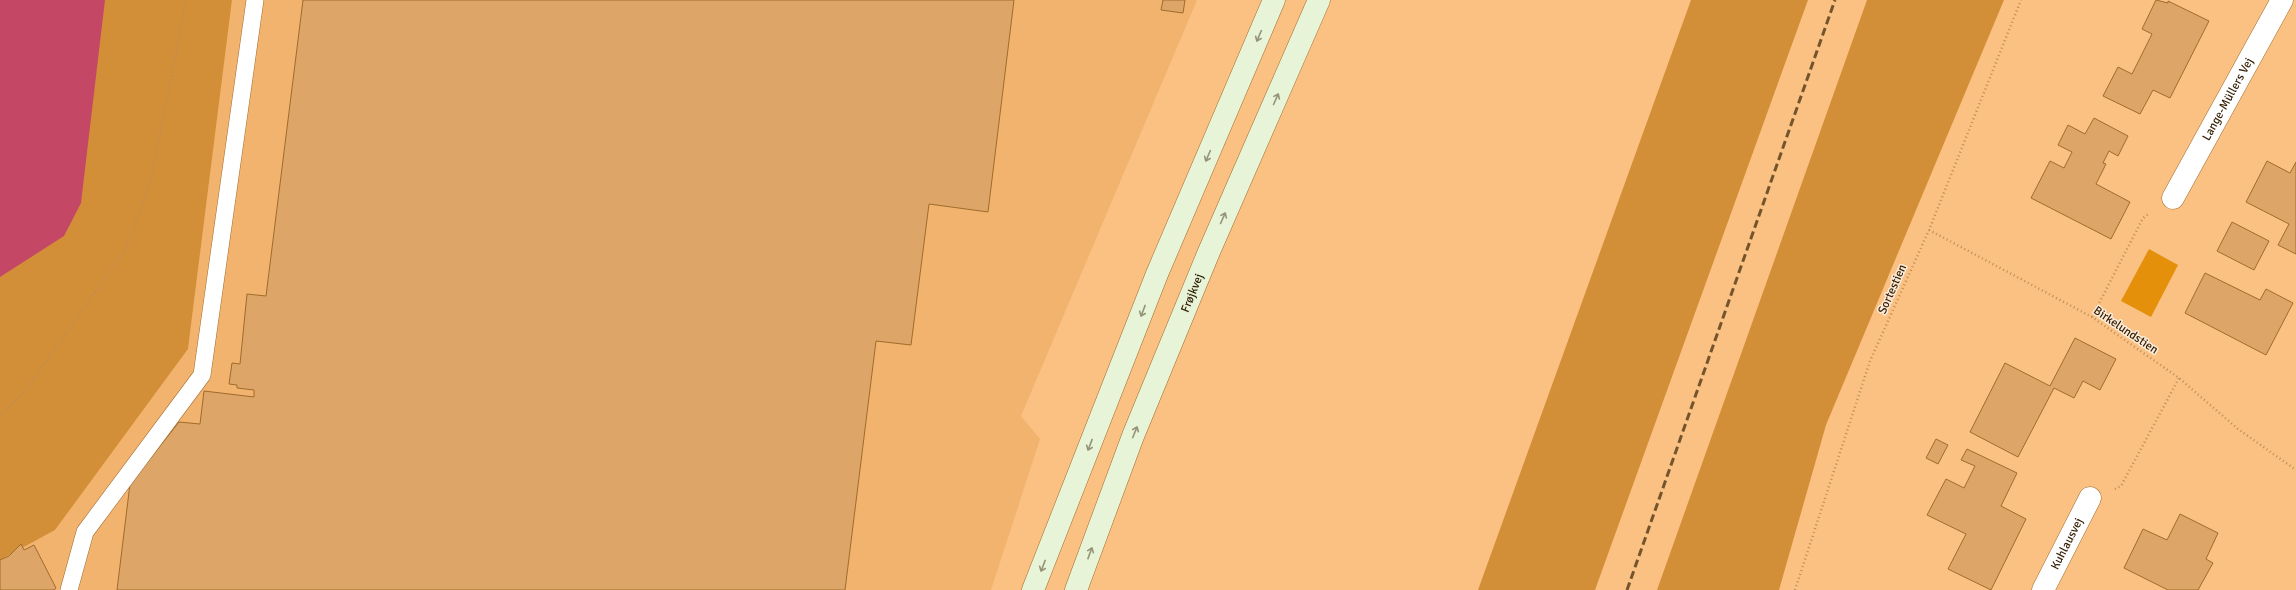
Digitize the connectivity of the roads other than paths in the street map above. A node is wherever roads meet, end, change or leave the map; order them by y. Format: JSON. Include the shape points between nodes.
{"nodes":[{"id":1,"x":254,"y":0,"type":"edge"},
{"id":2,"x":1274,"y":0,"type":"edge"},
{"id":3,"x":1319,"y":0,"type":"edge"},
{"id":4,"x":2282,"y":0,"type":"edge"},
{"id":5,"x":2173,"y":198,"type":"road end"},
{"id":6,"x":2090,"y":498,"type":"road end"},
{"id":7,"x":68,"y":590,"type":"edge"},
{"id":8,"x":1033,"y":590,"type":"edge"},
{"id":9,"x":1076,"y":590,"type":"edge"},
{"id":10,"x":2043,"y":590,"type":"edge"}],
"edges":[{"from":1,"to":7,"type":"lane","via":[[202,375],[85,532]]},
{"from":2,"to":8,"type":"street","one_way":true,"via":[[1157,274]]},
{"from":9,"to":3,"type":"street","name":"Frøjkvej","one_way":true,"via":[[1133,436],[1208,254]]},
{"from":4,"to":5,"type":"street","name":"Lange-Müllers Vej"},
{"from":6,"to":10,"type":"street","name":"Kuhlausvej"}]}
